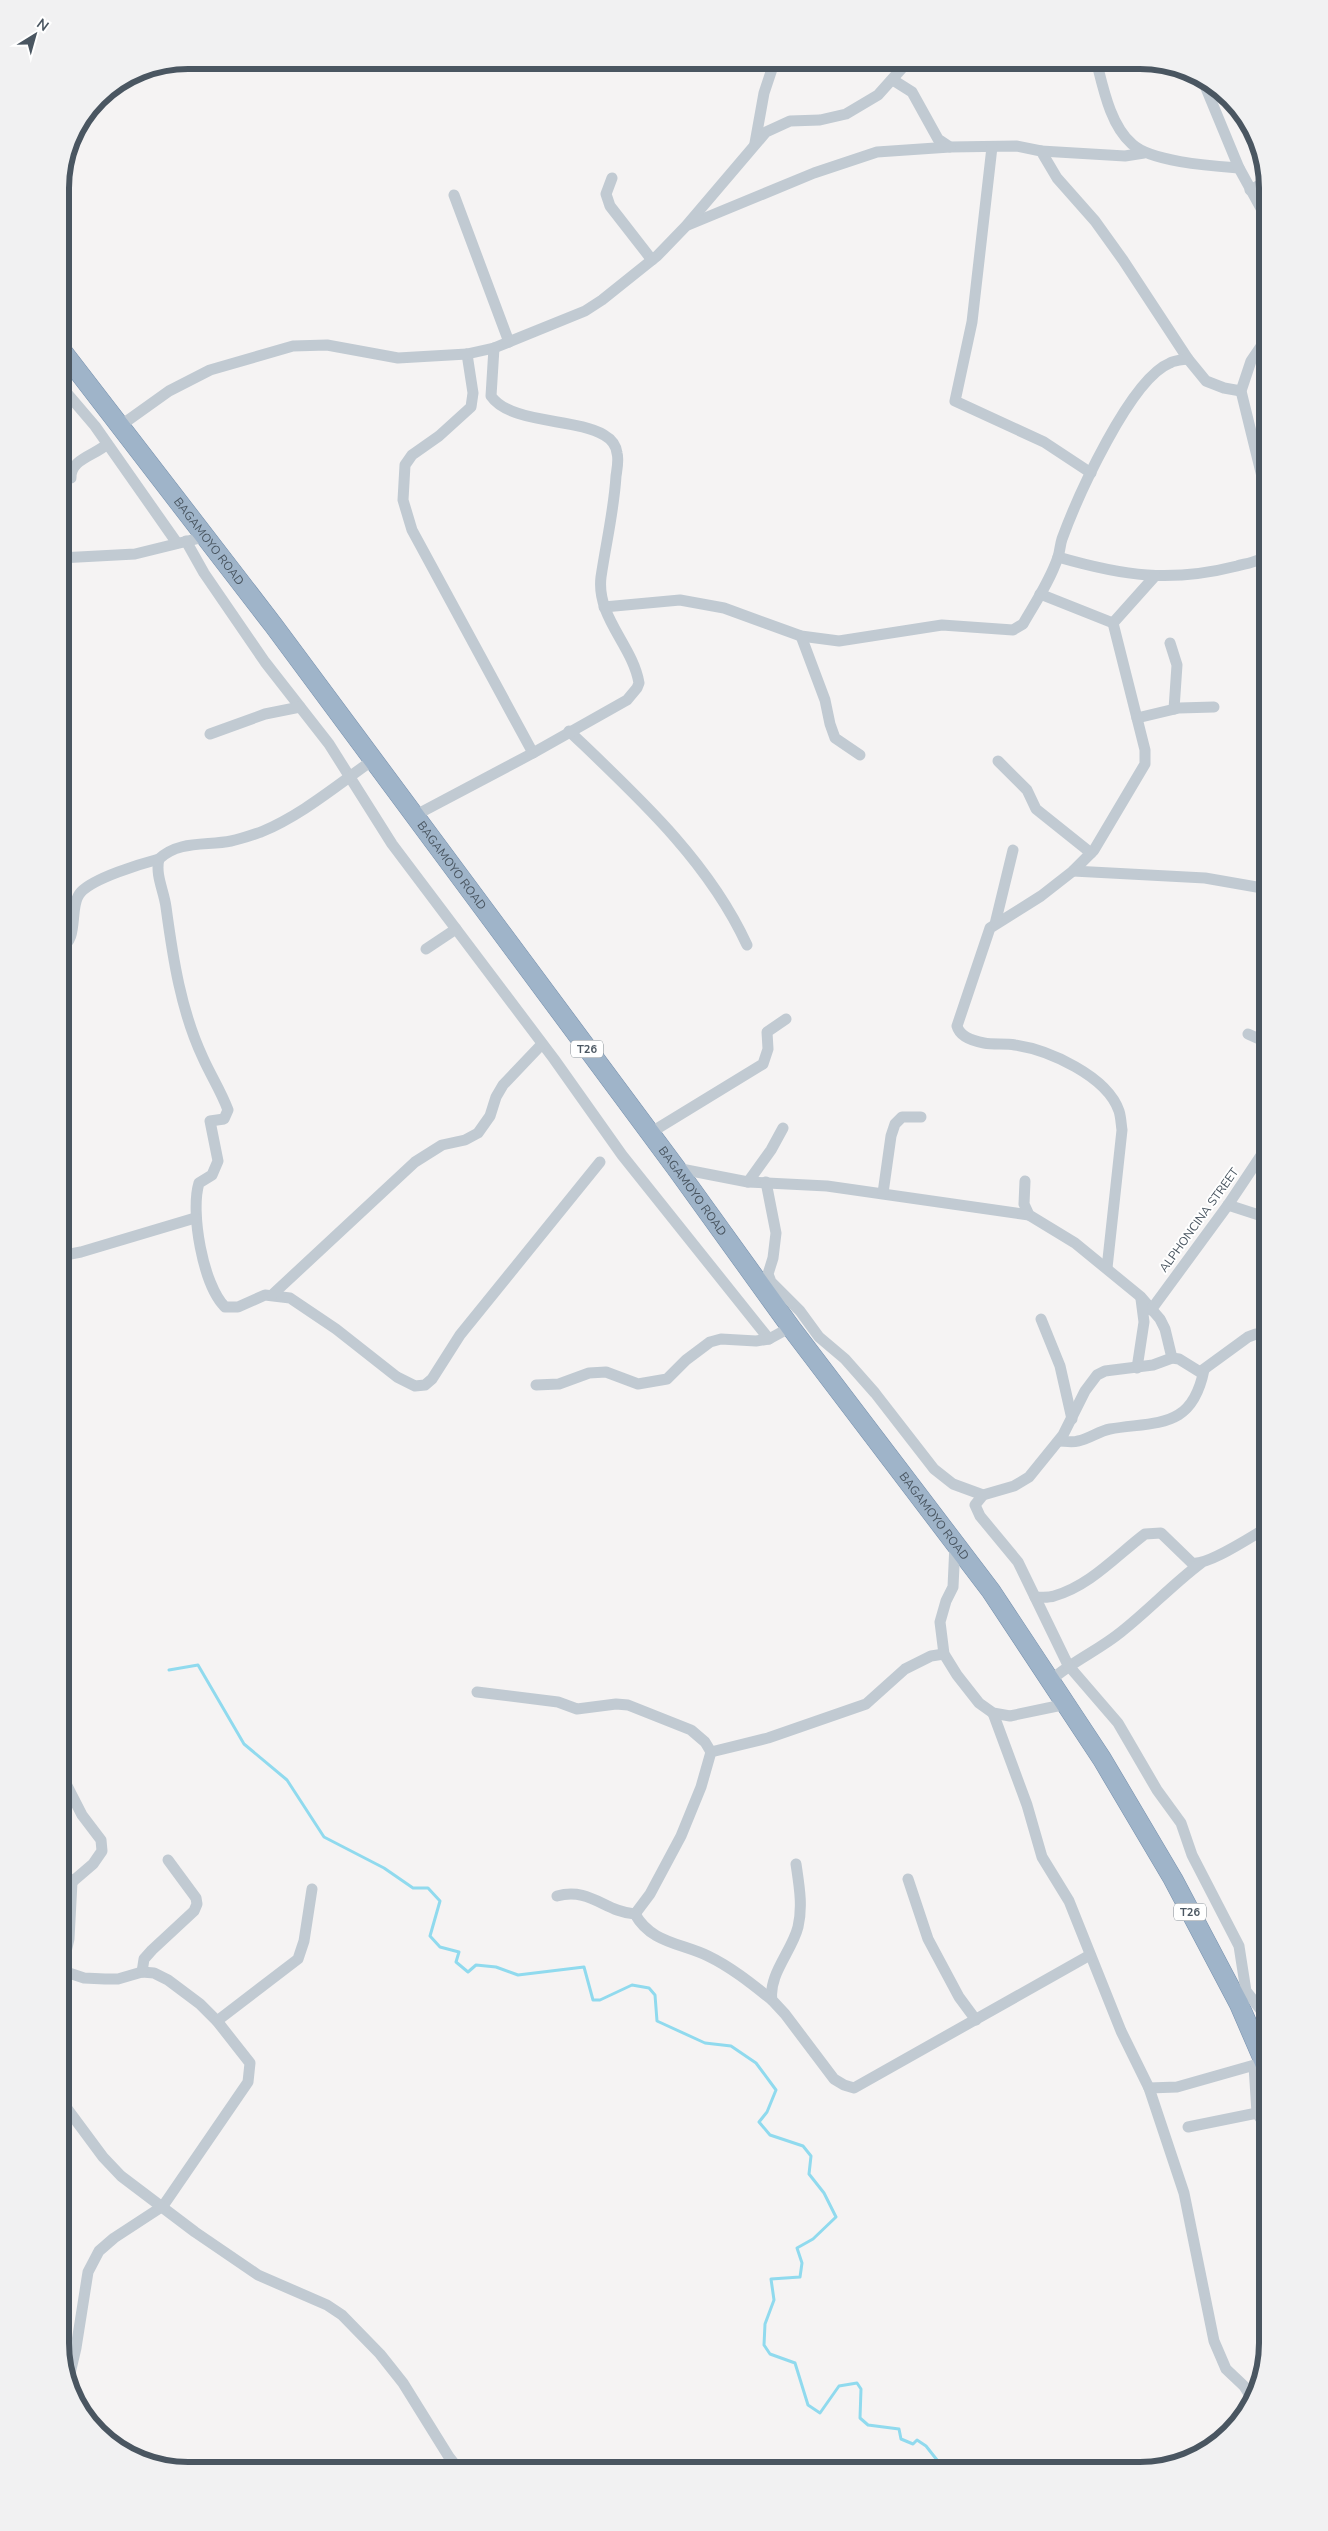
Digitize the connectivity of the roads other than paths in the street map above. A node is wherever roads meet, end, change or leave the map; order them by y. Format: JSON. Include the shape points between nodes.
{"nodes":[{"id":1,"x":772,"y":69,"type":"edge"},
{"id":2,"x":901,"y":69,"type":"edge"},
{"id":3,"x":1099,"y":69,"type":"edge"},
{"id":4,"x":893,"y":80,"type":"junction"},
{"id":5,"x":1207,"y":89,"type":"edge"},
{"id":6,"x":755,"y":143,"type":"junction"},
{"id":7,"x":950,"y":147,"type":"junction"},
{"id":8,"x":992,"y":147,"type":"junction"},
{"id":9,"x":1042,"y":151,"type":"junction"},
{"id":10,"x":1144,"y":152,"type":"junction"},
{"id":11,"x":1239,"y":168,"type":"junction"},
{"id":12,"x":612,"y":178,"type":"dead end"},
{"id":13,"x":1259,"y":185,"type":"edge"},
{"id":14,"x":1250,"y":190,"type":"junction"},
{"id":15,"x":454,"y":195,"type":"dead end"},
{"id":16,"x":1259,"y":206,"type":"edge"},
{"id":17,"x":686,"y":226,"type":"junction"},
{"id":18,"x":652,"y":260,"type":"junction"},
{"id":19,"x":509,"y":342,"type":"junction"},
{"id":20,"x":494,"y":348,"type":"junction"},
{"id":21,"x":1259,"y":349,"type":"edge"},
{"id":22,"x":467,"y":354,"type":"junction"},
{"id":23,"x":1188,"y":359,"type":"junction"},
{"id":24,"x":69,"y":360,"type":"edge"},
{"id":25,"x":1241,"y":391,"type":"junction"},
{"id":26,"x":69,"y":402,"type":"edge"},
{"id":27,"x":120,"y":426,"type":"junction"},
{"id":28,"x":107,"y":444,"type":"junction"},
{"id":29,"x":1259,"y":464,"type":"edge"},
{"id":30,"x":1091,"y":473,"type":"junction"},
{"id":31,"x":71,"y":478,"type":"dead end"},
{"id":32,"x":204,"y":536,"type":"junction"},
{"id":33,"x":181,"y":542,"type":"junction"},
{"id":34,"x":1058,"y":557,"type":"junction"},
{"id":35,"x":69,"y":558,"type":"edge"},
{"id":36,"x":1259,"y":560,"type":"edge"},
{"id":37,"x":1155,"y":576,"type":"junction"},
{"id":38,"x":1040,"y":594,"type":"junction"},
{"id":39,"x":604,"y":607,"type":"junction"},
{"id":40,"x":1113,"y":623,"type":"junction"},
{"id":41,"x":801,"y":636,"type":"junction"},
{"id":42,"x":1170,"y":643,"type":"dead end"},
{"id":43,"x":300,"y":707,"type":"junction"},
{"id":44,"x":1214,"y":707,"type":"dead end"},
{"id":45,"x":1174,"y":709,"type":"junction"},
{"id":46,"x":1137,"y":718,"type":"junction"},
{"id":47,"x":569,"y":731,"type":"junction"},
{"id":48,"x":210,"y":734,"type":"dead end"},
{"id":49,"x":533,"y":754,"type":"junction"},
{"id":50,"x":860,"y":755,"type":"dead end"},
{"id":51,"x":373,"y":760,"type":"junction"},
{"id":52,"x":998,"y":761,"type":"dead end"},
{"id":53,"x":350,"y":776,"type":"junction"},
{"id":54,"x":414,"y":816,"type":"junction"},
{"id":55,"x":1014,"y":850,"type":"dead end"},
{"id":56,"x":1091,"y":853,"type":"junction"},
{"id":57,"x":159,"y":859,"type":"junction"},
{"id":58,"x":1072,"y":871,"type":"junction"},
{"id":59,"x":1259,"y":887,"type":"edge"},
{"id":60,"x":995,"y":924,"type":"junction"},
{"id":61,"x":456,"y":929,"type":"junction"},
{"id":62,"x":69,"y":939,"type":"edge"},
{"id":63,"x":747,"y":946,"type":"dead end"},
{"id":64,"x":426,"y":949,"type":"dead end"},
{"id":65,"x":786,"y":1019,"type":"dead end"},
{"id":66,"x":1248,"y":1034,"type":"dead end"},
{"id":67,"x":1259,"y":1039,"type":"edge"},
{"id":68,"x":542,"y":1044,"type":"junction"},
{"id":69,"x":921,"y":1117,"type":"dead end"},
{"id":70,"x":783,"y":1128,"type":"dead end"},
{"id":71,"x":650,"y":1133,"type":"junction"},
{"id":72,"x":616,"y":1146,"type":"junction"},
{"id":73,"x":1259,"y":1158,"type":"edge"},
{"id":74,"x":600,"y":1162,"type":"junction"},
{"id":75,"x":676,"y":1168,"type":"junction"},
{"id":76,"x":1025,"y":1181,"type":"dead end"},
{"id":77,"x":748,"y":1182,"type":"junction"},
{"id":78,"x":766,"y":1182,"type":"junction"},
{"id":79,"x":883,"y":1194,"type":"junction"},
{"id":80,"x":1228,"y":1205,"type":"junction"},
{"id":81,"x":1029,"y":1215,"type":"junction"},
{"id":82,"x":1259,"y":1215,"type":"edge"},
{"id":83,"x":196,"y":1218,"type":"junction"},
{"id":84,"x":69,"y":1254,"type":"edge"},
{"id":85,"x":1107,"y":1268,"type":"junction"},
{"id":86,"x":488,"y":1289,"type":"dead end"},
{"id":87,"x":272,"y":1295,"type":"junction"},
{"id":88,"x":1140,"y":1297,"type":"junction"},
{"id":89,"x":1151,"y":1310,"type":"junction"},
{"id":90,"x":1041,"y":1319,"type":"dead end"},
{"id":91,"x":791,"y":1327,"type":"junction"},
{"id":92,"x":1259,"y":1335,"type":"edge"},
{"id":93,"x":768,"y":1339,"type":"junction"},
{"id":94,"x":1172,"y":1358,"type":"junction"},
{"id":95,"x":1138,"y":1368,"type":"junction"},
{"id":96,"x":1204,"y":1370,"type":"junction"},
{"id":97,"x":536,"y":1384,"type":"dead end"},
{"id":98,"x":1072,"y":1420,"type":"junction"},
{"id":99,"x":1058,"y":1441,"type":"junction"},
{"id":100,"x":983,"y":1495,"type":"junction"},
{"id":101,"x":1259,"y":1532,"type":"edge"},
{"id":102,"x":955,"y":1542,"type":"junction"},
{"id":103,"x":1201,"y":1563,"type":"junction"},
{"id":104,"x":1035,"y":1597,"type":"junction"},
{"id":105,"x":944,"y":1654,"type":"junction"},
{"id":106,"x":1068,"y":1665,"type":"junction"},
{"id":107,"x":1051,"y":1680,"type":"junction"},
{"id":108,"x":477,"y":1692,"type":"dead end"},
{"id":109,"x":1068,"y":1704,"type":"junction"},
{"id":110,"x":993,"y":1713,"type":"junction"},
{"id":111,"x":711,"y":1752,"type":"junction"},
{"id":112,"x":69,"y":1790,"type":"edge"},
{"id":113,"x":168,"y":1860,"type":"dead end"},
{"id":114,"x":796,"y":1864,"type":"dead end"},
{"id":115,"x":69,"y":1878,"type":"edge"},
{"id":116,"x":908,"y":1879,"type":"dead end"},
{"id":117,"x":72,"y":1882,"type":"junction"},
{"id":118,"x":312,"y":1888,"type":"dead end"},
{"id":119,"x":557,"y":1896,"type":"dead end"},
{"id":120,"x":636,"y":1914,"type":"junction"},
{"id":121,"x":69,"y":1925,"type":"edge"},
{"id":122,"x":1090,"y":1955,"type":"junction"},
{"id":123,"x":142,"y":1972,"type":"junction"},
{"id":124,"x":69,"y":1975,"type":"edge"},
{"id":125,"x":772,"y":2000,"type":"junction"},
{"id":126,"x":1259,"y":2007,"type":"edge"},
{"id":127,"x":976,"y":2020,"type":"junction"},
{"id":128,"x":217,"y":2021,"type":"junction"},
{"id":129,"x":1259,"y":2058,"type":"edge"},
{"id":130,"x":1259,"y":2067,"type":"edge"},
{"id":131,"x":1149,"y":2088,"type":"junction"},
{"id":132,"x":1259,"y":2094,"type":"edge"},
{"id":133,"x":69,"y":2111,"type":"edge"},
{"id":134,"x":1257,"y":2113,"type":"junction"},
{"id":135,"x":1259,"y":2116,"type":"edge"},
{"id":136,"x":1188,"y":2127,"type":"dead end"},
{"id":137,"x":163,"y":2206,"type":"junction"},
{"id":138,"x":71,"y":2366,"type":"edge"},
{"id":139,"x":1248,"y":2393,"type":"edge"},
{"id":140,"x":453,"y":2462,"type":"edge"}],
"edges":[{"from":1,"to":6,"type":"street"},
{"from":2,"to":4,"type":"street"},
{"from":3,"to":10,"type":"street","via":[[1114,116],[1131,144]]},
{"from":4,"to":6,"type":"street","via":[[878,95],[846,114],[820,120],[790,121],[766,132]]},
{"from":4,"to":7,"type":"street","via":[[912,92],[938,139]]},
{"from":5,"to":11,"type":"street"},
{"from":6,"to":17,"type":"street"},
{"from":7,"to":8,"type":"street"},
{"from":7,"to":17,"type":"street","via":[[877,152],[814,173]]},
{"from":8,"to":9,"type":"street","via":[[1016,146]]},
{"from":8,"to":30,"type":"street","via":[[972,322],[955,401],[1044,442]]},
{"from":9,"to":10,"type":"street","via":[[1125,156]]},
{"from":9,"to":23,"type":"street","via":[[1057,178],[1081,203],[1123,260]]},
{"from":10,"to":11,"type":"street","via":[[1188,162]]},
{"from":11,"to":14,"type":"street"},
{"from":12,"to":18,"type":"street","via":[[606,194],[610,206]]},
{"from":13,"to":14,"type":"street"},
{"from":14,"to":16,"type":"street"},
{"from":15,"to":19,"type":"street"},
{"from":17,"to":18,"type":"street"},
{"from":18,"to":19,"type":"street","via":[[585,311]]},
{"from":19,"to":20,"type":"street"},
{"from":20,"to":22,"type":"street"},
{"from":20,"to":39,"type":"street","via":[[491,396],[500,406],[594,430],[614,443],[618,454],[615,496],[600,592]]},
{"from":21,"to":25,"type":"street","via":[[1251,361]]},
{"from":22,"to":27,"type":"street","via":[[398,358],[327,345],[293,346],[210,370],[170,391]]},
{"from":22,"to":49,"type":"street","via":[[473,393],[471,407],[412,455],[405,465],[403,500],[412,530]]},
{"from":23,"to":25,"type":"street","via":[[1206,381]]},
{"from":23,"to":30,"type":"street","via":[[1169,363],[1136,394]]},
{"from":24,"to":27,"type":"highway","name":"BAGAMOYO ROAD","number":"T26"},
{"from":25,"to":29,"type":"street"},
{"from":26,"to":28,"type":"street"},
{"from":27,"to":32,"type":"highway","name":"BAGAMOYO ROAD","number":"T26"},
{"from":28,"to":31,"type":"street","via":[[74,466],[70,470]]},
{"from":28,"to":33,"type":"street"},
{"from":30,"to":34,"type":"street"},
{"from":32,"to":33,"type":"street"},
{"from":32,"to":51,"type":"highway","name":"BAGAMOYO ROAD","number":"T26"},
{"from":33,"to":35,"type":"street","via":[[135,554]]},
{"from":33,"to":43,"type":"street"},
{"from":34,"to":37,"type":"street","via":[[1114,571]]},
{"from":34,"to":38,"type":"street"},
{"from":36,"to":37,"type":"street","via":[[1219,570]]},
{"from":37,"to":40,"type":"street"},
{"from":38,"to":40,"type":"street"},
{"from":38,"to":41,"type":"street","via":[[1023,624],[1013,630],[942,625],[839,641]]},
{"from":39,"to":41,"type":"street","via":[[680,600],[724,608]]},
{"from":39,"to":47,"type":"street","via":[[639,683],[627,700]]},
{"from":40,"to":46,"type":"street"},
{"from":41,"to":50,"type":"street","via":[[836,738]]},
{"from":42,"to":45,"type":"street","via":[[1177,665]]},
{"from":43,"to":48,"type":"street","via":[[265,714]]},
{"from":43,"to":53,"type":"street"},
{"from":44,"to":45,"type":"street"},
{"from":45,"to":46,"type":"street"},
{"from":46,"to":56,"type":"street","via":[[1145,750],[1144,768]]},
{"from":47,"to":49,"type":"street"},
{"from":47,"to":63,"type":"street","via":[[679,842],[736,922]]},
{"from":49,"to":54,"type":"street"},
{"from":51,"to":53,"type":"street"},
{"from":51,"to":54,"type":"highway","name":"BAGAMOYO ROAD","number":"T26"},
{"from":52,"to":56,"type":"street","via":[[1027,790],[1036,809]]},
{"from":53,"to":57,"type":"street","via":[[300,812],[261,832],[230,841],[189,845]]},
{"from":53,"to":61,"type":"street","via":[[392,844]]},
{"from":54,"to":71,"type":"highway","name":"BAGAMOYO ROAD","number":"T26"},
{"from":55,"to":60,"type":"street"},
{"from":56,"to":58,"type":"street"},
{"from":57,"to":62,"type":"street","via":[[125,870],[80,893],[75,901]]},
{"from":57,"to":83,"type":"street","via":[[158,873],[178,983],[203,1058],[228,1110],[224,1119],[210,1121],[218,1161],[212,1175],[199,1183]]},
{"from":58,"to":59,"type":"street","via":[[1206,878]]},
{"from":58,"to":60,"type":"street","via":[[1024,908]]},
{"from":60,"to":85,"type":"street","via":[[987,933],[963,1002],[958,1031],[984,1043],[1015,1045],[1051,1054],[1095,1081],[1113,1101],[1119,1111],[1122,1130]]},
{"from":61,"to":64,"type":"street"},
{"from":61,"to":68,"type":"street"},
{"from":65,"to":71,"type":"street","via":[[767,1032],[768,1049],[762,1064]]},
{"from":66,"to":67,"type":"street"},
{"from":68,"to":72,"type":"street"},
{"from":68,"to":87,"type":"street","via":[[504,1085],[478,1133],[442,1145],[415,1162]]},
{"from":69,"to":79,"type":"street","via":[[902,1118],[893,1129]]},
{"from":70,"to":77,"type":"street"},
{"from":71,"to":75,"type":"highway","name":"BAGAMOYO ROAD","number":"T26"},
{"from":72,"to":74,"type":"street"},
{"from":72,"to":93,"type":"street"},
{"from":73,"to":80,"type":"street","name":"ALPHONCINA STREET"},
{"from":74,"to":86,"type":"street"},
{"from":74,"to":87,"type":"street","via":[[460,1335],[432,1379],[424,1385],[415,1386],[407,1382],[290,1298]]},
{"from":75,"to":77,"type":"street"},
{"from":75,"to":91,"type":"highway","name":"BAGAMOYO ROAD","number":"T26"},
{"from":76,"to":81,"type":"street","via":[[1024,1204]]},
{"from":77,"to":78,"type":"street"},
{"from":78,"to":79,"type":"street"},
{"from":78,"to":100,"type":"street","via":[[776,1234],[768,1274],[771,1282],[871,1388],[934,1469],[953,1484]]},
{"from":79,"to":81,"type":"street"},
{"from":80,"to":82,"type":"street"},
{"from":80,"to":89,"type":"street","name":"ALPHONCINA STREET"},
{"from":81,"to":85,"type":"street","via":[[1075,1243]]},
{"from":83,"to":84,"type":"street"},
{"from":83,"to":87,"type":"street","via":[[209,1277],[221,1303],[225,1307],[238,1307],[252,1299]]},
{"from":85,"to":88,"type":"street"},
{"from":88,"to":89,"type":"street"},
{"from":88,"to":95,"type":"street","via":[[1144,1322]]},
{"from":89,"to":94,"type":"street","via":[[1165,1329]]},
{"from":90,"to":98,"type":"street","via":[[1062,1375]]},
{"from":91,"to":93,"type":"street"},
{"from":91,"to":102,"type":"highway","name":"BAGAMOYO ROAD","number":"T26"},
{"from":92,"to":96,"type":"street","via":[[1248,1337]]},
{"from":93,"to":97,"type":"street","via":[[710,1342],[667,1379],[638,1384],[606,1372],[589,1373],[560,1384]]},
{"from":94,"to":95,"type":"street"},
{"from":94,"to":96,"type":"street","via":[[1196,1371]]},
{"from":95,"to":98,"type":"street","via":[[1097,1374]]},
{"from":96,"to":99,"type":"street","via":[[1199,1392],[1182,1414],[1154,1423],[1100,1432],[1078,1442]]},
{"from":98,"to":99,"type":"street"},
{"from":99,"to":100,"type":"street","via":[[1022,1483]]},
{"from":100,"to":104,"type":"street","via":[[977,1501],[976,1510],[1018,1562]]},
{"from":101,"to":103,"type":"street"},
{"from":102,"to":105,"type":"street","via":[[953,1587],[940,1622]]},
{"from":102,"to":107,"type":"highway","name":"BAGAMOYO ROAD","number":"T26"},
{"from":103,"to":104,"type":"street","via":[[1192,1563],[1161,1533],[1144,1534],[1089,1578],[1054,1596]]},
{"from":103,"to":106,"type":"street","via":[[1122,1632]]},
{"from":104,"to":106,"type":"street"},
{"from":105,"to":110,"type":"street","via":[[969,1691]]},
{"from":105,"to":111,"type":"street","via":[[931,1656],[905,1669],[866,1704],[768,1738]]},
{"from":106,"to":107,"type":"street"},
{"from":106,"to":126,"type":"street","via":[[1118,1723],[1157,1790],[1181,1823],[1192,1855],[1239,1946],[1246,1991]]},
{"from":107,"to":109,"type":"highway","name":"BAGAMOYO ROAD","number":"T26"},
{"from":108,"to":111,"type":"street","via":[[551,1700],[577,1709],[628,1705],[691,1730]]},
{"from":109,"to":110,"type":"street","via":[[1010,1716]]},
{"from":109,"to":129,"type":"highway","name":"BAGAMOYO ROAD","number":"T26","via":[[1173,1879],[1239,2004]]},
{"from":110,"to":122,"type":"street","via":[[1042,1857],[1069,1901]]},
{"from":111,"to":120,"type":"street","via":[[681,1836]]},
{"from":112,"to":117,"type":"street","via":[[82,1815],[101,1840],[102,1851],[93,1864]]},
{"from":113,"to":123,"type":"street","via":[[197,1904],[194,1911],[144,1959]]},
{"from":114,"to":125,"type":"street","via":[[800,1905],[798,1926],[773,1982]]},
{"from":115,"to":117,"type":"street"},
{"from":116,"to":127,"type":"street","via":[[928,1939],[959,1997]]},
{"from":117,"to":121,"type":"street"},
{"from":118,"to":128,"type":"street","via":[[298,1959]]},
{"from":119,"to":120,"type":"street","via":[[583,1894],[617,1910]]},
{"from":120,"to":125,"type":"street","via":[[650,1934],[706,1955]]},
{"from":122,"to":127,"type":"street"},
{"from":122,"to":131,"type":"street","via":[[1120,2031]]},
{"from":123,"to":124,"type":"street","via":[[118,1980]]},
{"from":123,"to":128,"type":"street","via":[[154,1973],[168,1980]]},
{"from":125,"to":127,"type":"street","via":[[834,2079],[854,2088]]},
{"from":128,"to":137,"type":"street","via":[[250,2063],[248,2082]]},
{"from":130,"to":131,"type":"street","via":[[1176,2087]]},
{"from":131,"to":139,"type":"street","via":[[1184,2192],[1214,2341],[1226,2368]]},
{"from":132,"to":134,"type":"street"},
{"from":133,"to":137,"type":"street","via":[[121,2176]]},
{"from":134,"to":135,"type":"street"},
{"from":134,"to":136,"type":"street"},
{"from":137,"to":138,"type":"street","via":[[99,2251],[88,2272]]},
{"from":137,"to":140,"type":"street","via":[[258,2275],[327,2305],[342,2315],[403,2383]]}]}
